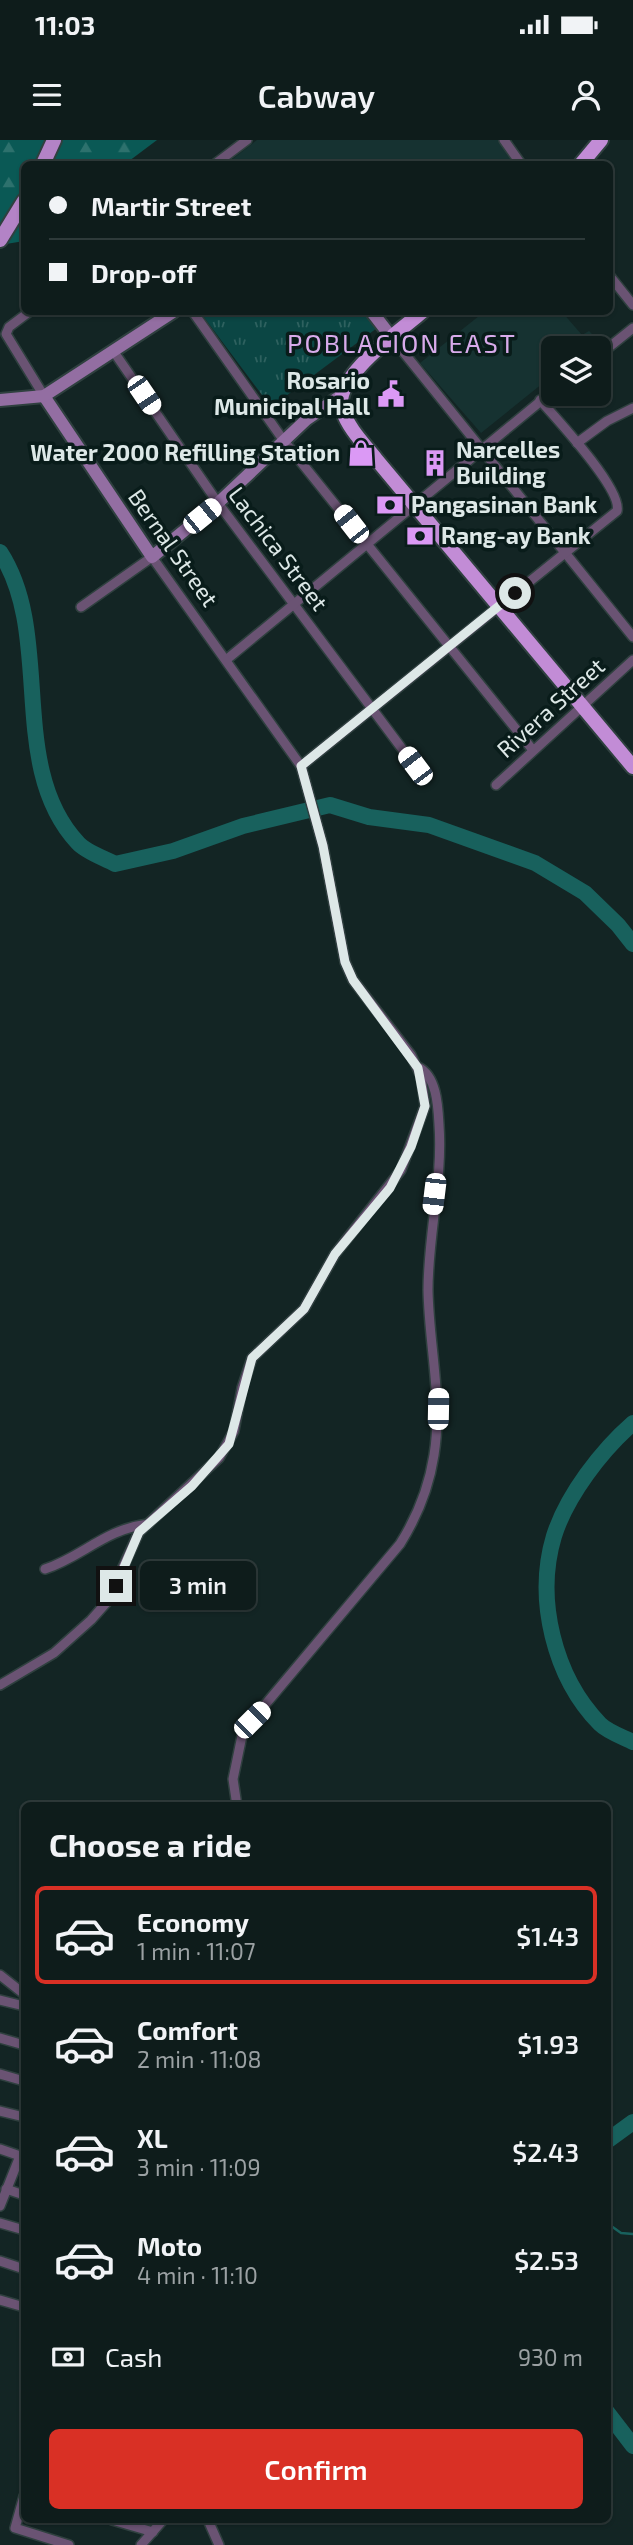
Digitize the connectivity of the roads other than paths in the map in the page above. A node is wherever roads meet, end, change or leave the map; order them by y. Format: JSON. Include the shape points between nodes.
{"nodes":[{"id":1,"x":54,"y":140,"type":"edge"},
{"id":2,"x":504,"y":140,"type":"edge"},
{"id":3,"x":601,"y":140,"type":"edge"},
{"id":4,"x":242,"y":141,"type":"edge"},
{"id":5,"x":44,"y":161,"type":"edge"},
{"id":6,"x":219,"y":161,"type":"edge"},
{"id":7,"x":519,"y":161,"type":"edge"},
{"id":8,"x":584,"y":161,"type":"edge"},
{"id":9,"x":21,"y":206,"type":"edge"},
{"id":10,"x":0,"y":240,"type":"edge"},
{"id":11,"x":613,"y":280,"type":"edge"},
{"id":12,"x":633,"y":305,"type":"edge"},
{"id":13,"x":25,"y":315,"type":"edge"},
{"id":14,"x":169,"y":315,"type":"edge"},
{"id":15,"x":195,"y":315,"type":"edge"},
{"id":16,"x":374,"y":315,"type":"edge"},
{"id":17,"x":419,"y":315,"type":"edge"},
{"id":18,"x":632,"y":330,"type":"edge"},
{"id":19,"x":392,"y":338,"type":"junction"},
{"id":20,"x":611,"y":346,"type":"edge"},
{"id":21,"x":114,"y":352,"type":"junction"},
{"id":22,"x":342,"y":395,"type":"junction"},
{"id":23,"x":44,"y":396,"type":"junction"},
{"id":24,"x":0,"y":400,"type":"edge"},
{"id":25,"x":540,"y":400,"type":"joint"},
{"id":26,"x":633,"y":408,"type":"edge"},
{"id":27,"x":284,"y":441,"type":"junction"},
{"id":28,"x":577,"y":443,"type":"junction"},
{"id":29,"x":482,"y":450,"type":"junction"},
{"id":30,"x":218,"y":503,"type":"junction"},
{"id":31,"x":414,"y":504,"type":"junction"},
{"id":32,"x":367,"y":545,"type":"junction"},
{"id":33,"x":565,"y":553,"type":"junction"},
{"id":34,"x":152,"y":557,"type":"junction"},
{"id":35,"x":295,"y":603,"type":"junction"},
{"id":36,"x":81,"y":607,"type":"dead end"},
{"id":37,"x":498,"y":607,"type":"junction"},
{"id":38,"x":633,"y":637,"type":"edge"},
{"id":39,"x":450,"y":647,"type":"junction"},
{"id":40,"x":226,"y":660,"type":"junction"},
{"id":41,"x":633,"y":660,"type":"edge"},
{"id":42,"x":583,"y":707,"type":"junction"},
{"id":43,"x":373,"y":709,"type":"junction"},
{"id":44,"x":532,"y":749,"type":"junction"},
{"id":45,"x":301,"y":766,"type":"junction"},
{"id":46,"x":415,"y":766,"type":"dead end"},
{"id":47,"x":633,"y":766,"type":"edge"},
{"id":48,"x":496,"y":785,"type":"dead end"},
{"id":49,"x":418,"y":1068,"type":"junction"},
{"id":50,"x":148,"y":1524,"type":"junction"},
{"id":51,"x":45,"y":1569,"type":"dead end"},
{"id":52,"x":0,"y":1685,"type":"edge"},
{"id":53,"x":236,"y":1802,"type":"edge"},
{"id":54,"x":0,"y":1975,"type":"edge"},
{"id":55,"x":21,"y":1992,"type":"edge"},
{"id":56,"x":0,"y":2000,"type":"edge"},
{"id":57,"x":21,"y":2005,"type":"edge"},
{"id":58,"x":0,"y":2038,"type":"edge"},
{"id":59,"x":21,"y":2044,"type":"edge"},
{"id":60,"x":0,"y":2074,"type":"edge"},
{"id":61,"x":21,"y":2080,"type":"edge"},
{"id":62,"x":0,"y":2110,"type":"edge"},
{"id":63,"x":21,"y":2117,"type":"edge"},
{"id":64,"x":0,"y":2149,"type":"edge"},
{"id":65,"x":21,"y":2157,"type":"edge"},
{"id":66,"x":21,"y":2159,"type":"edge"},
{"id":67,"x":6,"y":2189,"type":"junction"},
{"id":68,"x":21,"y":2193,"type":"edge"},
{"id":69,"x":0,"y":2206,"type":"edge"},
{"id":70,"x":0,"y":2222,"type":"edge"},
{"id":71,"x":21,"y":2229,"type":"edge"},
{"id":72,"x":0,"y":2261,"type":"edge"},
{"id":73,"x":21,"y":2268,"type":"edge"},
{"id":74,"x":0,"y":2300,"type":"edge"},
{"id":75,"x":21,"y":2306,"type":"edge"},
{"id":76,"x":21,"y":2507,"type":"edge"},
{"id":77,"x":122,"y":2523,"type":"edge"},
{"id":78,"x":160,"y":2523,"type":"edge"},
{"id":79,"x":209,"y":2523,"type":"edge"},
{"id":80,"x":153,"y":2532,"type":"junction"},
{"id":81,"x":69,"y":2545,"type":"edge"},
{"id":82,"x":141,"y":2545,"type":"edge"},
{"id":83,"x":219,"y":2545,"type":"edge"}],
"edges":[{"from":1,"to":5,"type":"main road"},
{"from":2,"to":7,"type":"street"},
{"from":3,"to":8,"type":"highway"},
{"from":4,"to":6,"type":"street"},
{"from":9,"to":10,"type":"main road"},
{"from":11,"to":12,"type":"street"},
{"from":13,"to":23,"type":"street","name":"Bernal Street","via":[[9,327],[7,337]]},
{"from":14,"to":21,"type":"main road"},
{"from":15,"to":27,"type":"street"},
{"from":16,"to":19,"type":"main road"},
{"from":17,"to":19,"type":"highway"},
{"from":18,"to":20,"type":"street"},
{"from":19,"to":22,"type":"highway","via":[[352,375]]},
{"from":19,"to":29,"type":"street"},
{"from":21,"to":23,"type":"main road"},
{"from":21,"to":30,"type":"street","name":"Lachica Street"},
{"from":22,"to":27,"type":"main road"},
{"from":22,"to":31,"type":"highway","via":[[341,407],[355,432]]},
{"from":23,"to":24,"type":"main road"},
{"from":23,"to":34,"type":"main road","name":"Bernal Street"},
{"from":25,"to":28,"type":"street"},
{"from":25,"to":29,"type":"street"},
{"from":26,"to":28,"type":"street"},
{"from":27,"to":30,"type":"main road"},
{"from":27,"to":32,"type":"street"},
{"from":28,"to":33,"type":"street","via":[[619,506],[612,517]]},
{"from":29,"to":31,"type":"street"},
{"from":29,"to":33,"type":"street"},
{"from":30,"to":34,"type":"main road"},
{"from":30,"to":35,"type":"street","name":"Lachica Street"},
{"from":31,"to":32,"type":"street"},
{"from":31,"to":37,"type":"highway"},
{"from":32,"to":35,"type":"street"},
{"from":32,"to":39,"type":"street"},
{"from":33,"to":37,"type":"street"},
{"from":33,"to":38,"type":"street"},
{"from":34,"to":36,"type":"street"},
{"from":34,"to":40,"type":"street","name":"Bernal Street"},
{"from":35,"to":40,"type":"street"},
{"from":35,"to":43,"type":"street","name":"Lachica Street"},
{"from":37,"to":39,"type":"street"},
{"from":37,"to":42,"type":"highway"},
{"from":39,"to":43,"type":"street"},
{"from":39,"to":44,"type":"street"},
{"from":40,"to":45,"type":"street","name":"Bernal Street"},
{"from":41,"to":42,"type":"street","name":"Rivera Street"},
{"from":42,"to":44,"type":"street","name":"Rivera Street"},
{"from":42,"to":47,"type":"highway"},
{"from":43,"to":45,"type":"street"},
{"from":43,"to":46,"type":"street","name":"Lachica Street"},
{"from":44,"to":48,"type":"street","name":"Rivera Street"},
{"from":45,"to":49,"type":"street","name":"Bernal Street","via":[[323,846],[345,962],[353,980]]},
{"from":49,"to":50,"type":"street","via":[[425,1106],[401,1170],[335,1254],[304,1309],[252,1358],[234,1431],[219,1458]]},
{"from":49,"to":53,"type":"street","name":"Bernal Street","via":[[428,1075],[433,1087],[439,1124],[428,1288],[438,1389],[434,1457],[419,1511],[400,1544],[243,1731],[233,1779]]},
{"from":50,"to":51,"type":"street","via":[[102,1537]]},
{"from":50,"to":52,"type":"street","via":[[130,1549],[107,1602],[92,1620],[54,1653]]},
{"from":54,"to":55,"type":"street"},
{"from":56,"to":57,"type":"street"},
{"from":58,"to":59,"type":"street"},
{"from":60,"to":61,"type":"street"},
{"from":62,"to":63,"type":"street"},
{"from":64,"to":65,"type":"street"},
{"from":66,"to":67,"type":"street"},
{"from":67,"to":68,"type":"street"},
{"from":67,"to":69,"type":"street"},
{"from":70,"to":71,"type":"street"},
{"from":72,"to":73,"type":"street"},
{"from":74,"to":75,"type":"street"},
{"from":76,"to":81,"type":"street","via":[[15,2528]]},
{"from":77,"to":80,"type":"street"},
{"from":78,"to":80,"type":"street"},
{"from":79,"to":83,"type":"street"},
{"from":80,"to":82,"type":"street"}]}
